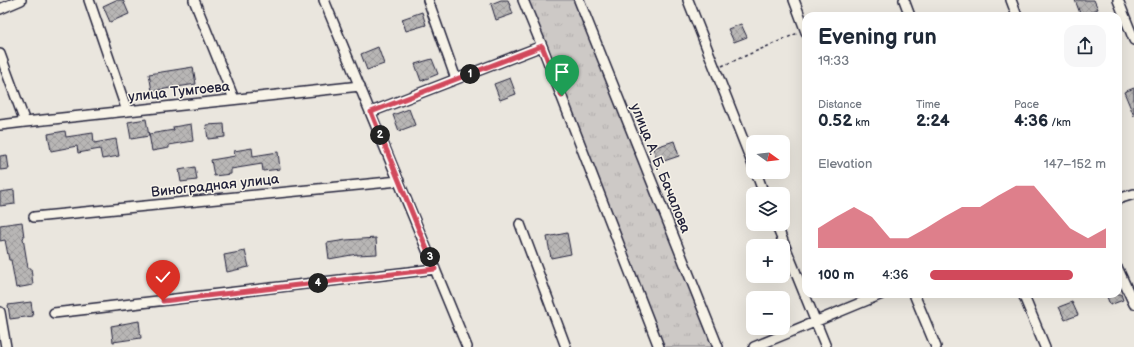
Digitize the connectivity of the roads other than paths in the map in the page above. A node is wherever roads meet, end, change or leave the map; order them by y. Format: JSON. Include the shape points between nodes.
{"nodes":[{"id":1,"x":21,"y":0,"type":"edge"},
{"id":2,"x":89,"y":0,"type":"edge"},
{"id":3,"x":194,"y":0,"type":"edge"},
{"id":4,"x":324,"y":0,"type":"edge"},
{"id":5,"x":428,"y":0,"type":"edge"},
{"id":6,"x":523,"y":0,"type":"edge"},
{"id":7,"x":579,"y":0,"type":"edge"},
{"id":8,"x":688,"y":0,"type":"edge"},
{"id":9,"x":794,"y":0,"type":"edge"},
{"id":10,"x":904,"y":0,"type":"edge"},
{"id":11,"x":1011,"y":0,"type":"edge"},
{"id":12,"x":1118,"y":0,"type":"edge"},
{"id":13,"x":0,"y":9,"type":"edge"},
{"id":14,"x":908,"y":12,"type":"edge"},
{"id":15,"x":1016,"y":12,"type":"edge"},
{"id":16,"x":802,"y":21,"type":"edge"},
{"id":17,"x":1134,"y":40,"type":"edge"},
{"id":18,"x":542,"y":46,"type":"junction"},
{"id":19,"x":0,"y":54,"type":"edge"},
{"id":20,"x":456,"y":79,"type":"junction"},
{"id":21,"x":360,"y":86,"type":"junction"},
{"id":22,"x":234,"y":99,"type":"junction"},
{"id":23,"x":127,"y":111,"type":"junction"},
{"id":24,"x":371,"y":112,"type":"junction"},
{"id":25,"x":25,"y":122,"type":"junction"},
{"id":26,"x":0,"y":126,"type":"edge"},
{"id":27,"x":746,"y":147,"type":"edge"},
{"id":28,"x":399,"y":181,"type":"junction"},
{"id":29,"x":1134,"y":194,"type":"edge"},
{"id":30,"x":1122,"y":198,"type":"edge"},
{"id":31,"x":34,"y":217,"type":"dead end"},
{"id":32,"x":520,"y":224,"type":"dead end"},
{"id":33,"x":779,"y":231,"type":"edge"},
{"id":34,"x":435,"y":269,"type":"junction"},
{"id":35,"x":1122,"y":278,"type":"edge"},
{"id":36,"x":802,"y":289,"type":"edge"},
{"id":37,"x":805,"y":298,"type":"edge"},
{"id":38,"x":872,"y":298,"type":"edge"},
{"id":39,"x":916,"y":298,"type":"edge"},
{"id":40,"x":1025,"y":298,"type":"edge"},
{"id":41,"x":1134,"y":304,"type":"edge"},
{"id":42,"x":0,"y":312,"type":"edge"},
{"id":43,"x":54,"y":313,"type":"dead end"},
{"id":44,"x":815,"y":322,"type":"junction"},
{"id":45,"x":6,"y":347,"type":"edge"},
{"id":46,"x":467,"y":347,"type":"edge"},
{"id":47,"x":566,"y":347,"type":"edge"},
{"id":48,"x":659,"y":347,"type":"edge"},
{"id":49,"x":718,"y":347,"type":"edge"},
{"id":50,"x":754,"y":347,"type":"edge"},
{"id":51,"x":826,"y":347,"type":"edge"},
{"id":52,"x":936,"y":347,"type":"edge"},
{"id":53,"x":1045,"y":347,"type":"edge"}],
"edges":[{"from":1,"to":13,"type":"street"},
{"from":2,"to":23,"type":"street"},
{"from":3,"to":22,"type":"street"},
{"from":4,"to":21,"type":"street"},
{"from":5,"to":20,"type":"street"},
{"from":6,"to":18,"type":"street"},
{"from":7,"to":49,"type":"street","name":"улица А. Б. Бачалова"},
{"from":8,"to":27,"type":"street"},
{"from":9,"to":16,"type":"street"},
{"from":10,"to":14,"type":"street"},
{"from":11,"to":15,"type":"street"},
{"from":12,"to":17,"type":"street"},
{"from":18,"to":20,"type":"street"},
{"from":18,"to":48,"type":"street"},
{"from":19,"to":25,"type":"street"},
{"from":20,"to":24,"type":"street"},
{"from":21,"to":22,"type":"street","name":"улица Тумгоева"},
{"from":21,"to":24,"type":"street"},
{"from":22,"to":23,"type":"street","name":"улица Тумгоева"},
{"from":23,"to":25,"type":"street","name":"улица Тумгоева"},
{"from":24,"to":28,"type":"street"},
{"from":25,"to":26,"type":"street","name":"улица Тумгоева"},
{"from":28,"to":31,"type":"street","name":"Виноградная улица"},
{"from":28,"to":34,"type":"street"},
{"from":29,"to":30,"type":"street"},
{"from":32,"to":47,"type":"street"},
{"from":33,"to":36,"type":"street"},
{"from":34,"to":43,"type":"street"},
{"from":34,"to":46,"type":"street"},
{"from":35,"to":41,"type":"street"},
{"from":37,"to":44,"type":"street"},
{"from":38,"to":44,"type":"street"},
{"from":39,"to":52,"type":"street"},
{"from":40,"to":53,"type":"street"},
{"from":42,"to":45,"type":"street"},
{"from":44,"to":50,"type":"street"},
{"from":44,"to":51,"type":"street"}]}
